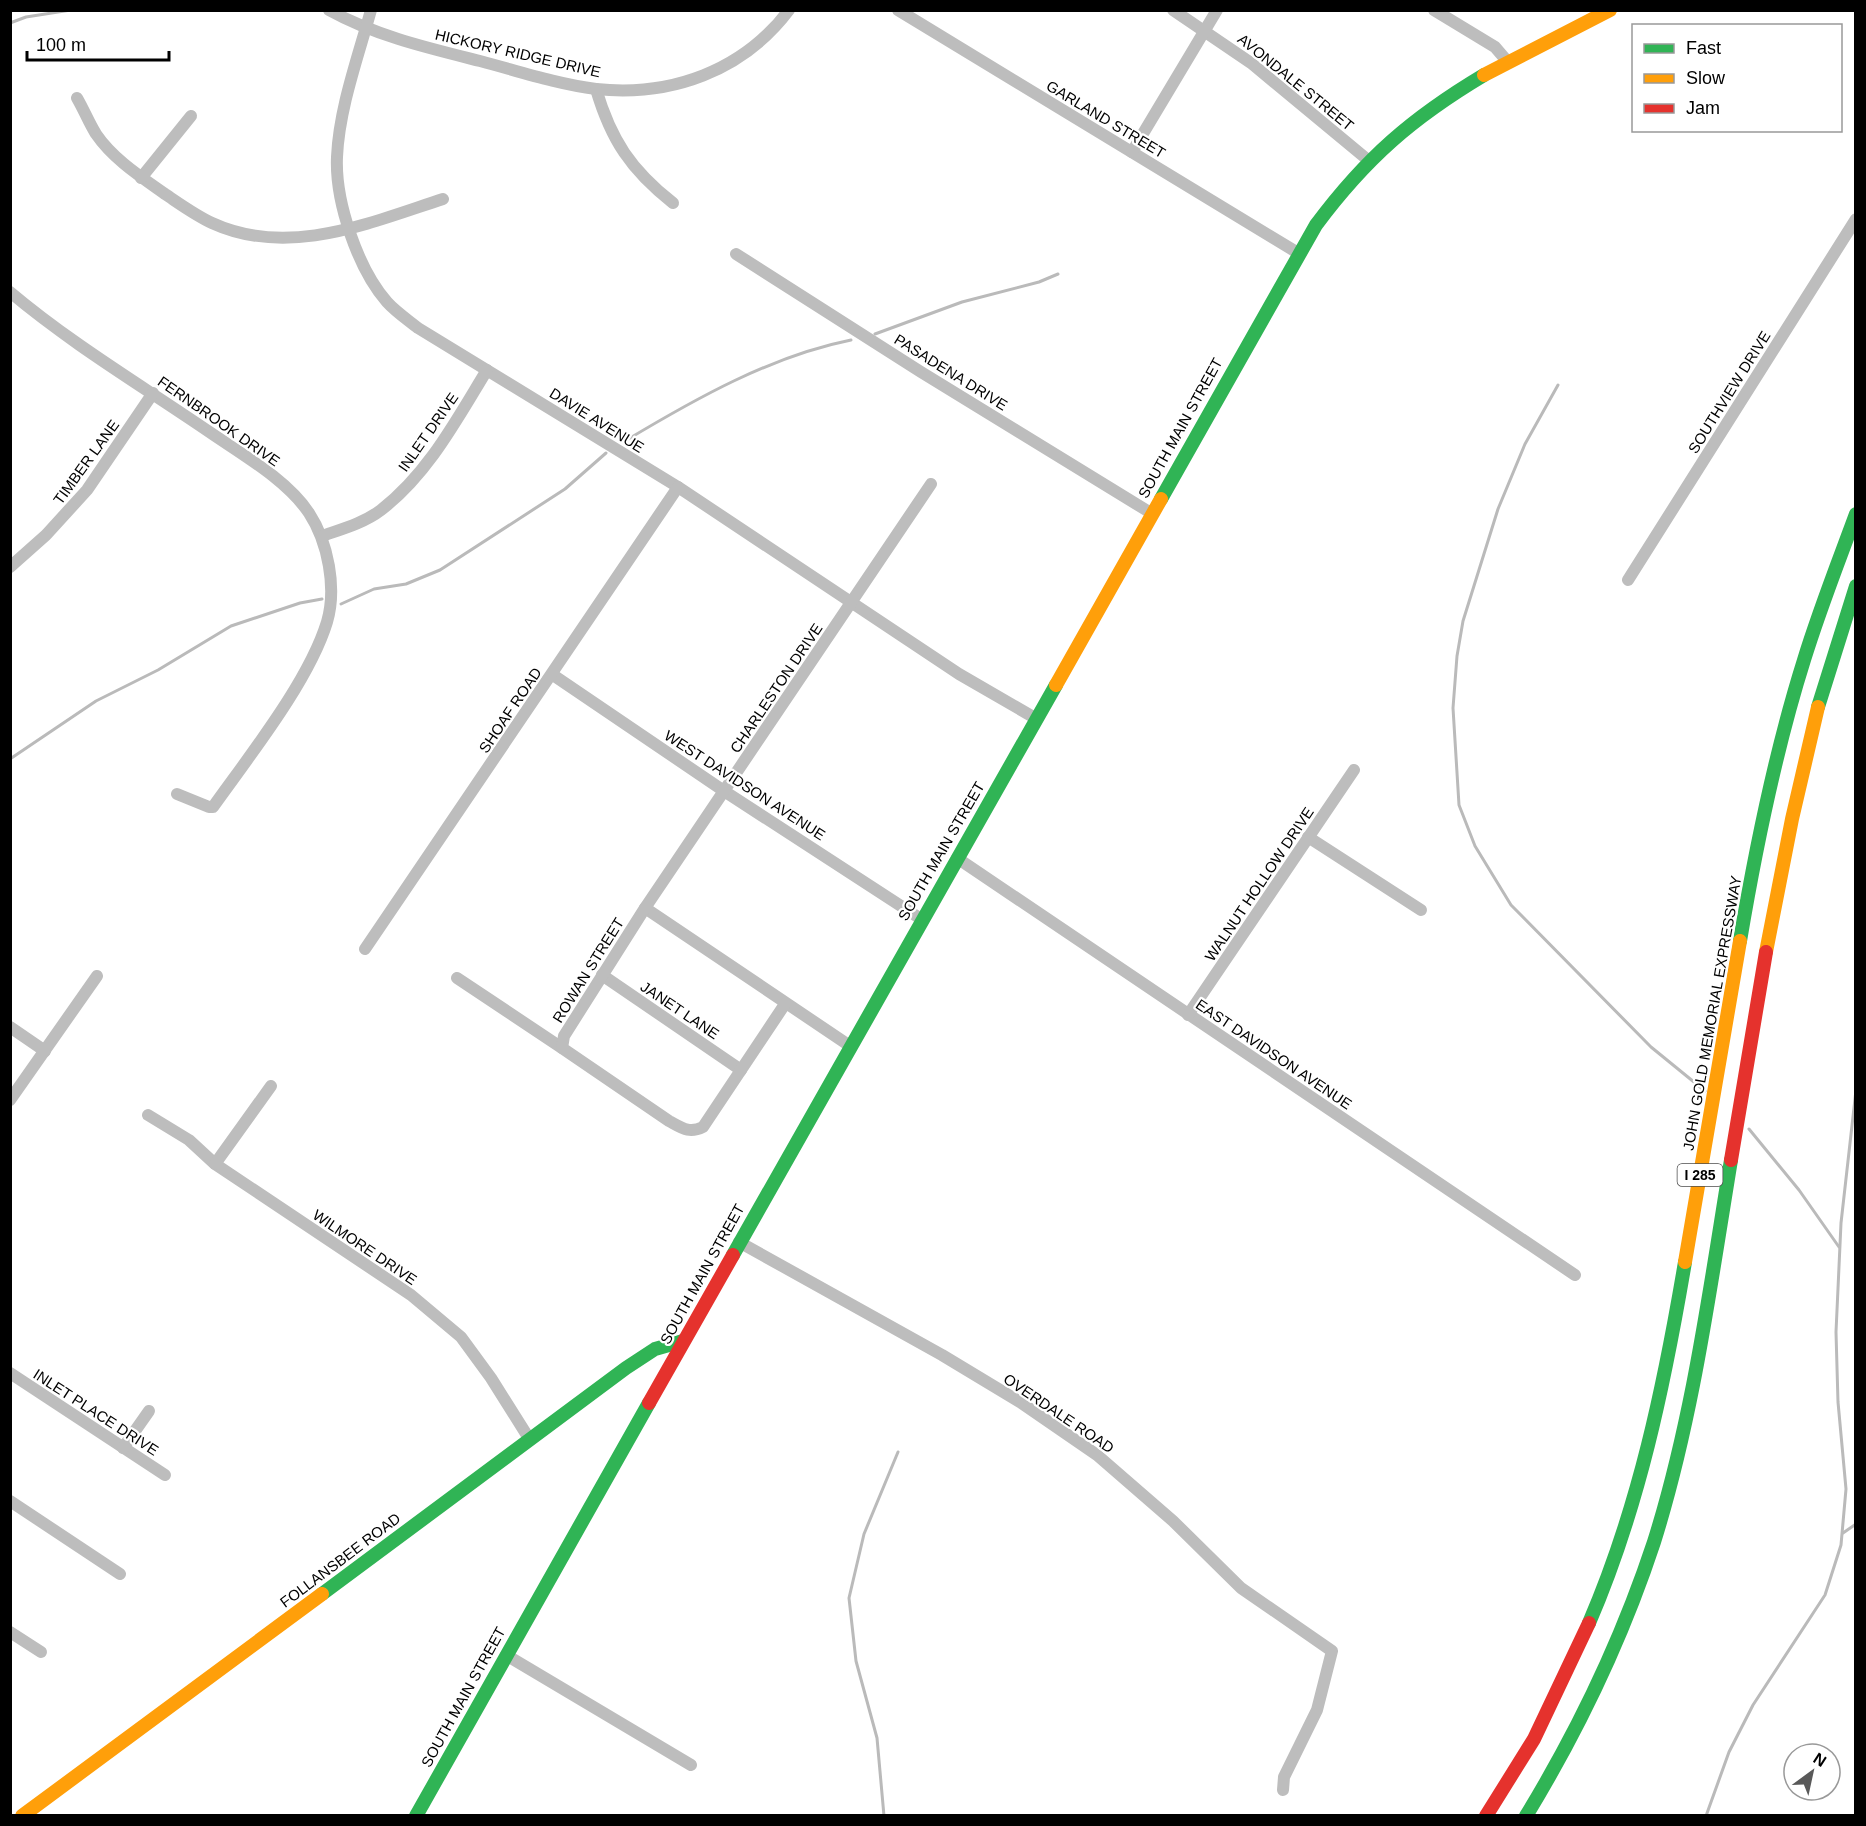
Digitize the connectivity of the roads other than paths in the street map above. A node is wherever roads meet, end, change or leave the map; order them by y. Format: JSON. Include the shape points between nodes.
{"nodes":[{"id":1,"x":329,"y":10,"type":"edge"},
{"id":2,"x":371,"y":10,"type":"edge"},
{"id":3,"x":789,"y":10,"type":"edge"},
{"id":4,"x":898,"y":10,"type":"edge"},
{"id":5,"x":1173,"y":10,"type":"edge"},
{"id":6,"x":1217,"y":10,"type":"edge"},
{"id":7,"x":1434,"y":10,"type":"edge"},
{"id":8,"x":1610,"y":10,"type":"edge"},
{"id":9,"x":366,"y":27,"type":"junction"},
{"id":10,"x":1205,"y":30,"type":"junction"},
{"id":11,"x":1507,"y":61,"type":"junction"},
{"id":12,"x":596,"y":89,"type":"junction"},
{"id":13,"x":77,"y":98,"type":"dead end"},
{"id":14,"x":191,"y":116,"type":"dead end"},
{"id":15,"x":1132,"y":152,"type":"junction"},
{"id":16,"x":1368,"y":160,"type":"junction"},
{"id":17,"x":141,"y":178,"type":"junction"},
{"id":18,"x":442,"y":199,"type":"dead end"},
{"id":19,"x":673,"y":204,"type":"dead end"},
{"id":20,"x":1856,"y":219,"type":"edge"},
{"id":21,"x":349,"y":230,"type":"junction"},
{"id":22,"x":1298,"y":253,"type":"junction"},
{"id":23,"x":736,"y":254,"type":"dead end"},
{"id":24,"x":10,"y":292,"type":"edge"},
{"id":25,"x":487,"y":370,"type":"junction"},
{"id":26,"x":153,"y":393,"type":"junction"},
{"id":27,"x":931,"y":484,"type":"dead end"},
{"id":28,"x":678,"y":487,"type":"junction"},
{"id":29,"x":1151,"y":513,"type":"junction"},
{"id":30,"x":1856,"y":514,"type":"edge"},
{"id":31,"x":322,"y":536,"type":"junction"},
{"id":32,"x":10,"y":567,"type":"edge"},
{"id":33,"x":1628,"y":580,"type":"dead end"},
{"id":34,"x":1856,"y":586,"type":"edge"},
{"id":35,"x":852,"y":603,"type":"junction"},
{"id":36,"x":553,"y":675,"type":"junction"},
{"id":37,"x":1035,"y":718,"type":"junction"},
{"id":38,"x":1354,"y":770,"type":"dead end"},
{"id":39,"x":724,"y":791,"type":"junction"},
{"id":40,"x":177,"y":794,"type":"dead end"},
{"id":41,"x":1308,"y":837,"type":"junction"},
{"id":42,"x":957,"y":858,"type":"junction"},
{"id":43,"x":645,"y":908,"type":"junction"},
{"id":44,"x":1421,"y":910,"type":"dead end"},
{"id":45,"x":921,"y":919,"type":"junction"},
{"id":46,"x":365,"y":949,"type":"dead end"},
{"id":47,"x":602,"y":975,"type":"junction"},
{"id":48,"x":97,"y":976,"type":"dead end"},
{"id":49,"x":457,"y":978,"type":"dead end"},
{"id":50,"x":785,"y":1004,"type":"junction"},
{"id":51,"x":1188,"y":1015,"type":"junction"},
{"id":52,"x":10,"y":1027,"type":"edge"},
{"id":53,"x":850,"y":1046,"type":"junction"},
{"id":54,"x":562,"y":1048,"type":"junction"},
{"id":55,"x":45,"y":1051,"type":"junction"},
{"id":56,"x":741,"y":1070,"type":"junction"},
{"id":57,"x":271,"y":1086,"type":"dead end"},
{"id":58,"x":10,"y":1100,"type":"edge"},
{"id":59,"x":148,"y":1115,"type":"dead end"},
{"id":60,"x":215,"y":1164,"type":"junction"},
{"id":61,"x":740,"y":1242,"type":"junction"},
{"id":62,"x":1575,"y":1275,"type":"dead end"},
{"id":63,"x":683,"y":1341,"type":"junction"},
{"id":64,"x":10,"y":1373,"type":"edge"},
{"id":65,"x":149,"y":1411,"type":"dead end"},
{"id":66,"x":530,"y":1440,"type":"junction"},
{"id":67,"x":123,"y":1448,"type":"junction"},
{"id":68,"x":165,"y":1475,"type":"dead end"},
{"id":69,"x":10,"y":1501,"type":"edge"},
{"id":70,"x":120,"y":1575,"type":"dead end"},
{"id":71,"x":10,"y":1632,"type":"edge"},
{"id":72,"x":41,"y":1652,"type":"dead end"},
{"id":73,"x":506,"y":1655,"type":"junction"},
{"id":74,"x":692,"y":1766,"type":"dead end"},
{"id":75,"x":1283,"y":1790,"type":"dead end"},
{"id":76,"x":22,"y":1815,"type":"edge"},
{"id":77,"x":416,"y":1815,"type":"edge"},
{"id":78,"x":1486,"y":1815,"type":"edge"},
{"id":79,"x":1526,"y":1815,"type":"edge"}],
"edges":[{"from":1,"to":9,"type":"street","name":"HICKORY RIDGE DRIVE"},
{"from":2,"to":9,"type":"street","name":"DAVIE AVENUE"},
{"from":3,"to":12,"type":"street","name":"HICKORY RIDGE DRIVE","via":[[742,57],[708,76],[648,88]]},
{"from":4,"to":15,"type":"street","name":"GARLAND STREET"},
{"from":5,"to":10,"type":"street","name":"AVONDALE STREET"},
{"from":6,"to":10,"type":"street"},
{"from":7,"to":11,"type":"street","via":[[1495,47]]},
{"from":8,"to":11,"type":"main road","name":"SOUTH MAIN STREET"},
{"from":9,"to":12,"type":"street","name":"HICKORY RIDGE DRIVE","via":[[426,47]]},
{"from":9,"to":21,"type":"street","name":"DAVIE AVENUE","via":[[338,143],[339,182]]},
{"from":10,"to":15,"type":"street"},
{"from":10,"to":16,"type":"street","name":"AVONDALE STREET","via":[[1313,112]]},
{"from":11,"to":16,"type":"main road","name":"SOUTH MAIN STREET","via":[[1426,110]]},
{"from":12,"to":19,"type":"street","via":[[617,146]]},
{"from":13,"to":17,"type":"street","via":[[97,135]]},
{"from":14,"to":17,"type":"street"},
{"from":15,"to":22,"type":"street","name":"GARLAND STREET"},
{"from":16,"to":22,"type":"main road","name":"SOUTH MAIN STREET","via":[[1327,209]]},
{"from":17,"to":21,"type":"street","via":[[224,227],[293,238]]},
{"from":18,"to":21,"type":"street"},
{"from":20,"to":33,"type":"street","name":"SOUTHVIEW DRIVE"},
{"from":21,"to":25,"type":"street","name":"DAVIE AVENUE","via":[[364,265],[387,302],[418,328]]},
{"from":22,"to":29,"type":"main road","name":"SOUTH MAIN STREET"},
{"from":23,"to":29,"type":"street","name":"PASADENA DRIVE"},
{"from":24,"to":26,"type":"street","name":"FERNBROOK DRIVE","via":[[50,324]]},
{"from":25,"to":28,"type":"street","name":"DAVIE AVENUE"},
{"from":25,"to":31,"type":"street","name":"INLET DRIVE","via":[[417,476],[380,511]]},
{"from":26,"to":31,"type":"street","name":"FERNBROOK DRIVE","via":[[267,471],[308,511]]},
{"from":26,"to":32,"type":"street","name":"TIMBER LANE","via":[[87,490]]},
{"from":27,"to":35,"type":"street","name":"CHARLESTON DRIVE"},
{"from":28,"to":35,"type":"street","name":"DAVIE AVENUE"},
{"from":28,"to":36,"type":"street","name":"SHOAF ROAD"},
{"from":29,"to":37,"type":"main road","name":"SOUTH MAIN STREET"},
{"from":30,"to":78,"type":"main road","name":"JOHN GOLD MEMORIAL EXPRESSWAY","number":"I 285","via":[[1804,659],[1780,746],[1743,925],[1675,1323],[1638,1485],[1612,1566],[1579,1646],[1541,1724]]},
{"from":31,"to":40,"type":"street","name":"FERNBROOK DRIVE","via":[[329,572],[328,614],[295,687],[213,807]]},
{"from":34,"to":79,"type":"main road","number":"I 285","via":[[1806,746],[1775,900],[1680,1444],[1636,1589],[1608,1659]]},
{"from":35,"to":37,"type":"street","name":"DAVIE AVENUE","via":[[959,674]]},
{"from":35,"to":39,"type":"street","name":"CHARLESTON DRIVE"},
{"from":36,"to":39,"type":"street","name":"WEST DAVIDSON AVENUE"},
{"from":36,"to":46,"type":"street","name":"SHOAF ROAD"},
{"from":37,"to":42,"type":"main road","name":"SOUTH MAIN STREET"},
{"from":38,"to":41,"type":"street","name":"WALNUT HOLLOW DRIVE"},
{"from":39,"to":43,"type":"street","name":"CHARLESTON DRIVE"},
{"from":39,"to":45,"type":"street","name":"WEST DAVIDSON AVENUE"},
{"from":41,"to":44,"type":"street"},
{"from":41,"to":51,"type":"street","name":"WALNUT HOLLOW DRIVE"},
{"from":42,"to":45,"type":"main road","name":"SOUTH MAIN STREET"},
{"from":42,"to":51,"type":"street","name":"EAST DAVIDSON AVENUE"},
{"from":43,"to":47,"type":"street","name":"ROWAN STREET"},
{"from":43,"to":50,"type":"street"},
{"from":45,"to":53,"type":"main road","name":"SOUTH MAIN STREET"},
{"from":47,"to":54,"type":"street","name":"ROWAN STREET","via":[[564,1036]]},
{"from":47,"to":56,"type":"street","name":"JANET LANE"},
{"from":48,"to":55,"type":"street"},
{"from":49,"to":54,"type":"street"},
{"from":50,"to":53,"type":"street"},
{"from":50,"to":56,"type":"street","name":"ROWAN STREET"},
{"from":51,"to":62,"type":"street","name":"EAST DAVIDSON AVENUE"},
{"from":52,"to":55,"type":"street"},
{"from":53,"to":61,"type":"main road","name":"SOUTH MAIN STREET"},
{"from":54,"to":56,"type":"street","name":"ROWAN STREET","via":[[687,1131],[703,1126]]},
{"from":55,"to":58,"type":"street"},
{"from":57,"to":60,"type":"street"},
{"from":59,"to":60,"type":"street","name":"WILMORE DRIVE","via":[[189,1140]]},
{"from":60,"to":66,"type":"street","name":"WILMORE DRIVE","via":[[411,1295],[461,1337]]},
{"from":61,"to":63,"type":"main road","name":"SOUTH MAIN STREET"},
{"from":61,"to":75,"type":"street","name":"OVERDALE ROAD","via":[[942,1355],[1097,1455],[1173,1521],[1241,1588],[1332,1650],[1317,1710],[1284,1777]]},
{"from":63,"to":66,"type":"main road","name":"FOLLANSBEE ROAD","via":[[644,1355]]},
{"from":63,"to":73,"type":"main road","name":"SOUTH MAIN STREET"},
{"from":64,"to":67,"type":"street","name":"INLET PLACE DRIVE"},
{"from":65,"to":67,"type":"street"},
{"from":66,"to":76,"type":"main road","name":"FOLLANSBEE ROAD"},
{"from":67,"to":68,"type":"street","name":"INLET PLACE DRIVE"},
{"from":69,"to":70,"type":"street"},
{"from":71,"to":72,"type":"street"},
{"from":73,"to":74,"type":"street"},
{"from":73,"to":77,"type":"main road","name":"SOUTH MAIN STREET"}]}
